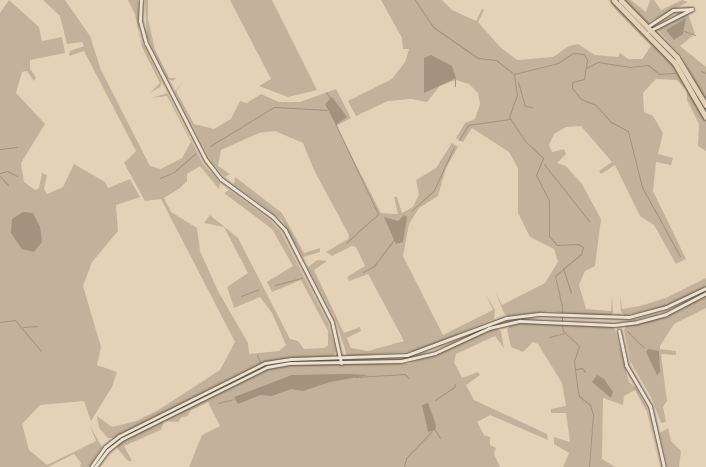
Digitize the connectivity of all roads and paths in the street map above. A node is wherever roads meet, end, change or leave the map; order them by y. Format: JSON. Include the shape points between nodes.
{"nodes":[{"id":1,"x":141,"y":0,"type":"edge"},
{"id":2,"x":614,"y":0,"type":"edge"},
{"id":3,"x":621,"y":0,"type":"edge"},
{"id":4,"x":647,"y":30,"type":"junction"},
{"id":5,"x":706,"y":105,"type":"edge"},
{"id":6,"x":706,"y":117,"type":"edge"},
{"id":7,"x":706,"y":288,"type":"edge"},
{"id":8,"x":706,"y":293,"type":"edge"},
{"id":9,"x":619,"y":331,"type":"dead end"},
{"id":10,"x":341,"y":358,"type":"junction"},
{"id":11,"x":342,"y":363,"type":"junction"},
{"id":12,"x":90,"y":467,"type":"edge"},
{"id":13,"x":95,"y":467,"type":"edge"},
{"id":14,"x":664,"y":467,"type":"edge"}],
"edges":[{"from":1,"to":10,"type":"street","via":[[140,21],[146,43],[207,162],[222,179],[284,228],[332,322]]},
{"from":2,"to":4,"type":"main road"},
{"from":3,"to":4,"type":"main road"},
{"from":4,"to":4,"type":"street","via":[[692,8],[674,10]]},
{"from":4,"to":5,"type":"main road","via":[[682,64]]},
{"from":4,"to":6,"type":"main road","via":[[680,69]]},
{"from":7,"to":10,"type":"street","via":[[670,306],[638,315],[610,318],[524,315],[493,322],[411,354]]},
{"from":8,"to":11,"type":"street","via":[[666,314],[642,321],[614,325],[524,321],[498,326],[414,359]]},
{"from":9,"to":14,"type":"street","via":[[628,367],[649,403]]},
{"from":10,"to":11,"type":"street"},
{"from":10,"to":12,"type":"street","via":[[287,359],[258,366],[122,434],[105,447]]},
{"from":11,"to":13,"type":"street","via":[[287,363],[259,370],[117,441]]}]}
